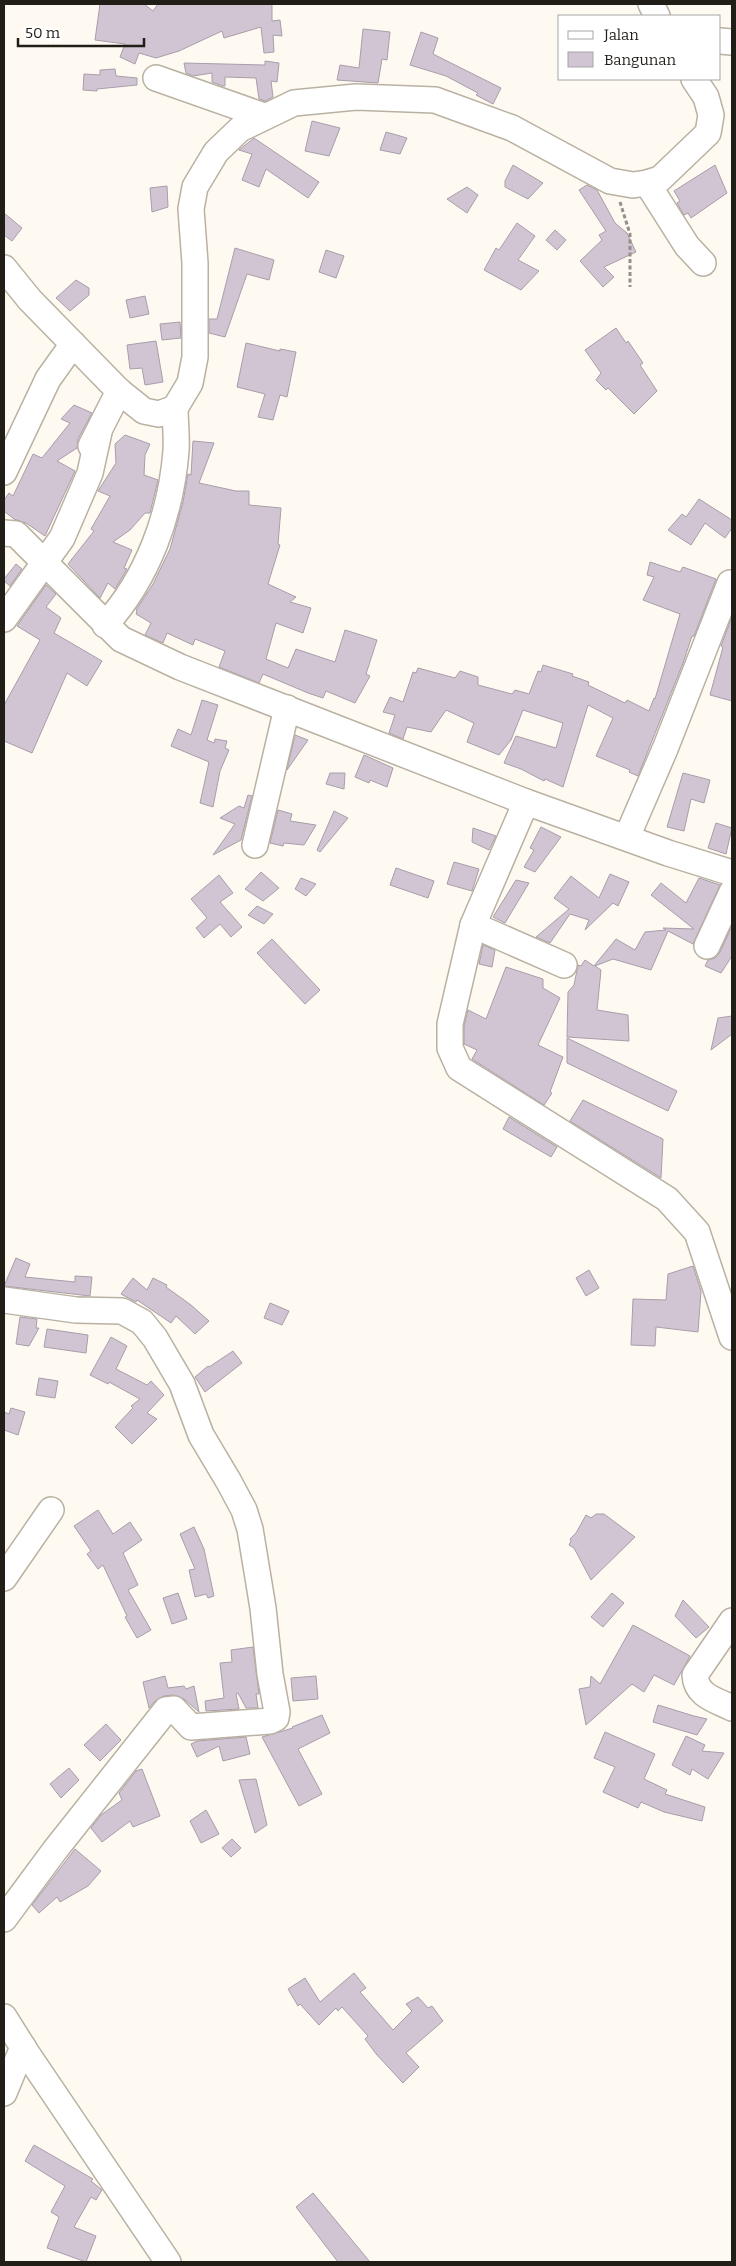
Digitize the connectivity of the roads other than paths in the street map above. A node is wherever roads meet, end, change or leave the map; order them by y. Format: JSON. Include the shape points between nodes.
{"nodes":[{"id":1,"x":156,"y":78,"type":"dead end"},
{"id":2,"x":695,"y":80,"type":"edge"},
{"id":3,"x":264,"y":116,"type":"junction"},
{"id":4,"x":647,"y":183,"type":"junction"},
{"id":5,"x":703,"y":263,"type":"dead end"},
{"id":6,"x":4,"y":268,"type":"edge"},
{"id":7,"x":73,"y":344,"type":"junction"},
{"id":8,"x":119,"y":391,"type":"junction"},
{"id":9,"x":174,"y":408,"type":"junction"},
{"id":10,"x":99,"y":432,"type":"junction"},
{"id":11,"x":76,"y":469,"type":"dead end"},
{"id":12,"x":4,"y":472,"type":"edge"},
{"id":13,"x":4,"y":533,"type":"edge"},
{"id":14,"x":46,"y":563,"type":"junction"},
{"id":15,"x":730,"y":582,"type":"dead end"},
{"id":16,"x":4,"y":619,"type":"edge"},
{"id":17,"x":104,"y":625,"type":"junction"},
{"id":18,"x":288,"y":708,"type":"junction"},
{"id":19,"x":526,"y":802,"type":"junction"},
{"id":20,"x":627,"y":838,"type":"junction"},
{"id":21,"x":255,"y":845,"type":"dead end"},
{"id":22,"x":732,"y":872,"type":"edge"},
{"id":23,"x":732,"y":892,"type":"edge"},
{"id":24,"x":474,"y":925,"type":"junction"},
{"id":25,"x":707,"y":946,"type":"dead end"},
{"id":26,"x":564,"y":965,"type":"dead end"},
{"id":27,"x":4,"y":1300,"type":"edge"},
{"id":28,"x":732,"y":1337,"type":"edge"},
{"id":29,"x":51,"y":1510,"type":"dead end"},
{"id":30,"x":4,"y":1578,"type":"edge"},
{"id":31,"x":732,"y":1621,"type":"edge"},
{"id":32,"x":732,"y":1708,"type":"edge"},
{"id":33,"x":4,"y":1919,"type":"edge"},
{"id":34,"x":4,"y":2017,"type":"edge"},
{"id":35,"x":23,"y":2048,"type":"junction"},
{"id":36,"x":4,"y":2093,"type":"edge"},
{"id":37,"x":168,"y":2262,"type":"edge"}],
"edges":[{"from":1,"to":3,"type":"street"},
{"from":2,"to":4,"type":"street","via":[[706,97],[711,115],[708,133],[660,179]]},
{"from":3,"to":4,"type":"street","via":[[294,103],[356,97],[435,100],[512,128],[610,181],[633,185]]},
{"from":3,"to":9,"type":"street","via":[[240,129],[216,152],[195,187],[192,209],[195,358],[190,383]]},
{"from":4,"to":5,"type":"street","via":[[686,246]]},
{"from":6,"to":7,"type":"street"},
{"from":7,"to":8,"type":"street"},
{"from":7,"to":12,"type":"street","via":[[48,379]]},
{"from":8,"to":9,"type":"street","via":[[144,411],[160,414]]},
{"from":8,"to":10,"type":"street"},
{"from":9,"to":17,"type":"street","via":[[176,450],[167,504],[150,557],[122,606]]},
{"from":10,"to":11,"type":"street"},
{"from":10,"to":14,"type":"street","via":[[90,473],[62,538]]},
{"from":13,"to":14,"type":"street","via":[[16,534]]},
{"from":14,"to":16,"type":"street"},
{"from":14,"to":17,"type":"street"},
{"from":15,"to":20,"type":"street"},
{"from":17,"to":18,"type":"street","via":[[121,639],[180,667]]},
{"from":18,"to":19,"type":"street"},
{"from":18,"to":21,"type":"street"},
{"from":19,"to":20,"type":"street"},
{"from":19,"to":24,"type":"street"},
{"from":20,"to":22,"type":"street","via":[[668,854]]},
{"from":23,"to":25,"type":"street"},
{"from":24,"to":26,"type":"street"},
{"from":24,"to":28,"type":"street","via":[[450,1024],[450,1048],[459,1068],[667,1199],[697,1232]]},
{"from":27,"to":33,"type":"street","via":[[122,1312],[142,1322],[155,1338],[182,1384],[201,1435],[244,1510],[250,1529],[278,1712],[270,1721],[195,1727],[188,1725],[174,1709],[166,1710]]},
{"from":29,"to":30,"type":"street"},
{"from":31,"to":32,"type":"street","via":[[695,1675],[703,1694]]},
{"from":34,"to":35,"type":"street"},
{"from":35,"to":36,"type":"street"},
{"from":35,"to":37,"type":"street"}]}
